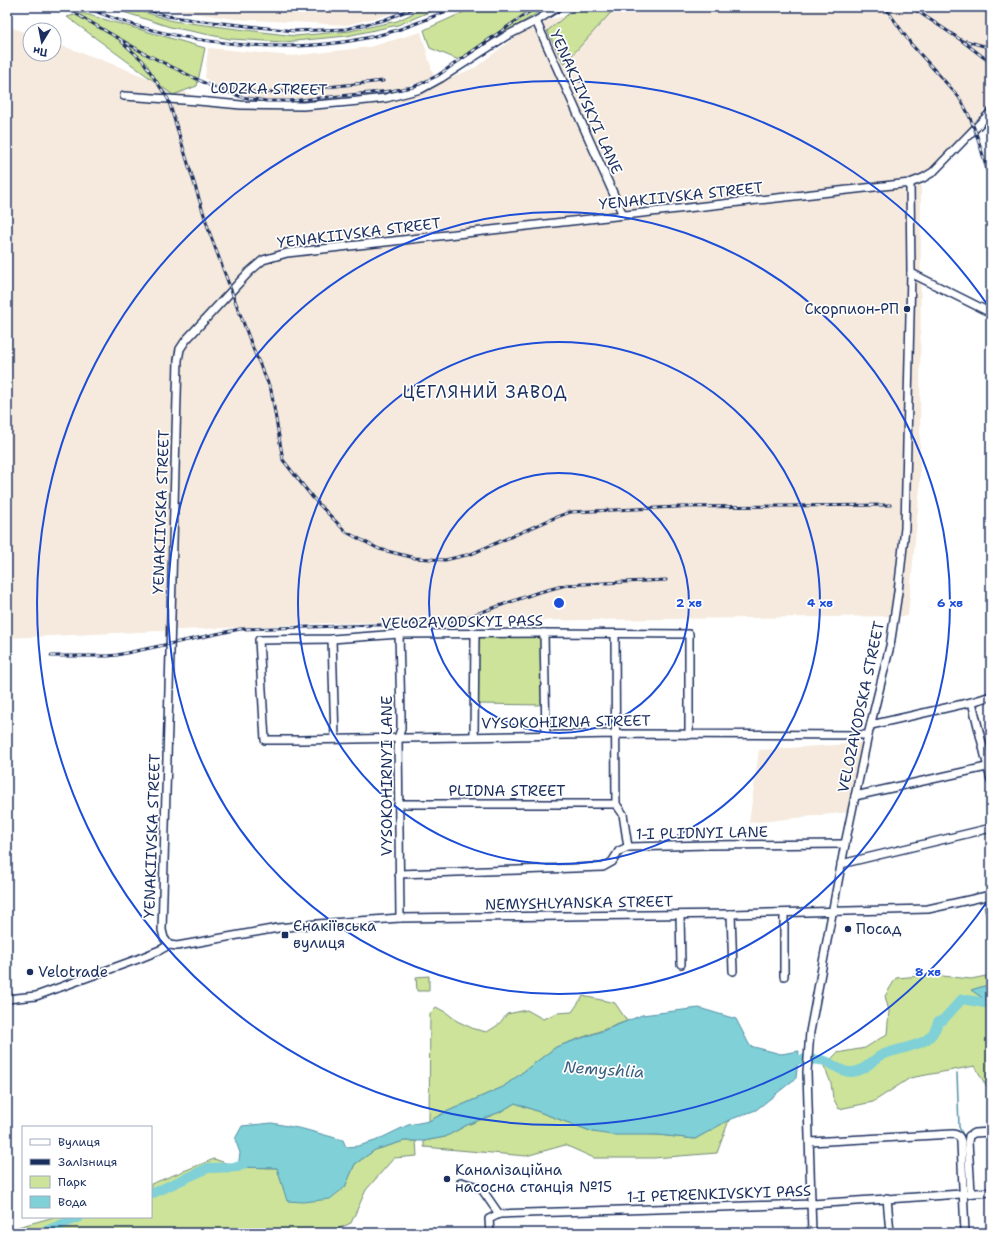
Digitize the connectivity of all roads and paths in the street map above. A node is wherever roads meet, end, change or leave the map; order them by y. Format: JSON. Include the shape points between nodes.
{"nodes":[{"id":1,"x":558,"y":7,"type":"edge"},
{"id":2,"x":536,"y":21,"type":"junction"},
{"id":3,"x":124,"y":96,"type":"dead end"},
{"id":4,"x":991,"y":112,"type":"edge"},
{"id":5,"x":910,"y":183,"type":"junction"},
{"id":6,"x":623,"y":215,"type":"junction"},
{"id":7,"x":911,"y":274,"type":"junction"},
{"id":8,"x":991,"y":313,"type":"edge"},
{"id":9,"x":544,"y":633,"type":"junction"},
{"id":10,"x":400,"y":634,"type":"junction"},
{"id":11,"x":615,"y":634,"type":"junction"},
{"id":12,"x":475,"y":635,"type":"junction"},
{"id":13,"x":332,"y":639,"type":"junction"},
{"id":14,"x":991,"y":696,"type":"edge"},
{"id":15,"x":972,"y":702,"type":"junction"},
{"id":16,"x":871,"y":725,"type":"junction"},
{"id":17,"x":616,"y":734,"type":"junction"},
{"id":18,"x":689,"y":735,"type":"junction"},
{"id":19,"x":868,"y":735,"type":"junction"},
{"id":20,"x":474,"y":736,"type":"junction"},
{"id":21,"x":546,"y":736,"type":"junction"},
{"id":22,"x":398,"y":738,"type":"junction"},
{"id":23,"x":265,"y":740,"type":"joint"},
{"id":24,"x":335,"y":740,"type":"junction"},
{"id":25,"x":990,"y":766,"type":"edge"},
{"id":26,"x":991,"y":780,"type":"edge"},
{"id":27,"x":855,"y":796,"type":"junction"},
{"id":28,"x":398,"y":804,"type":"junction"},
{"id":29,"x":616,"y":804,"type":"junction"},
{"id":30,"x":991,"y":828,"type":"edge"},
{"id":31,"x":845,"y":844,"type":"junction"},
{"id":32,"x":628,"y":847,"type":"junction"},
{"id":33,"x":841,"y":864,"type":"junction"},
{"id":34,"x":399,"y":874,"type":"junction"},
{"id":35,"x":991,"y":895,"type":"edge"},
{"id":36,"x":832,"y":912,"type":"junction"},
{"id":37,"x":784,"y":913,"type":"junction"},
{"id":38,"x":731,"y":914,"type":"junction"},
{"id":39,"x":680,"y":915,"type":"junction"},
{"id":40,"x":400,"y":918,"type":"junction"},
{"id":41,"x":169,"y":944,"type":"junction"},
{"id":42,"x":681,"y":964,"type":"dead end"},
{"id":43,"x":733,"y":971,"type":"dead end"},
{"id":44,"x":784,"y":976,"type":"dead end"},
{"id":45,"x":7,"y":999,"type":"edge"},
{"id":46,"x":991,"y":1132,"type":"edge"},
{"id":47,"x":964,"y":1136,"type":"junction"},
{"id":48,"x":810,"y":1142,"type":"junction"},
{"id":49,"x":461,"y":1182,"type":"dead end"},
{"id":50,"x":991,"y":1192,"type":"edge"},
{"id":51,"x":967,"y":1193,"type":"junction"},
{"id":52,"x":887,"y":1198,"type":"junction"},
{"id":53,"x":812,"y":1204,"type":"junction"},
{"id":54,"x":499,"y":1214,"type":"junction"},
{"id":55,"x":490,"y":1233,"type":"edge"},
{"id":56,"x":812,"y":1233,"type":"edge"},
{"id":57,"x":890,"y":1233,"type":"edge"},
{"id":58,"x":965,"y":1233,"type":"edge"}],
"edges":[{"from":1,"to":2,"type":"street","name":"LODZKA STREET"},
{"from":2,"to":3,"type":"street","name":"LODZKA STREET","via":[[506,36],[421,90],[386,98],[303,106],[241,105]]},
{"from":2,"to":6,"type":"street","name":"YENAKIIVSKYI LANE"},
{"from":4,"to":5,"type":"street","name":"YENAKIIVSKA STREET","via":[[933,172]]},
{"from":5,"to":6,"type":"street","name":"YENAKIIVSKA STREET"},
{"from":5,"to":7,"type":"street","name":"VELOZAVODSKA STREET"},
{"from":6,"to":41,"type":"street","name":"YENAKIIVSKA STREET","via":[[281,254],[263,260],[248,272],[186,340],[178,360],[170,640],[162,930]]},
{"from":7,"to":8,"type":"street"},
{"from":7,"to":16,"type":"street","name":"VELOZAVODSKA STREET","via":[[906,528],[890,646]]},
{"from":9,"to":11,"type":"street","name":"VELOZAVODSKYI PASS"},
{"from":9,"to":12,"type":"street","name":"VELOZAVODSKYI PASS"},
{"from":9,"to":21,"type":"street"},
{"from":10,"to":12,"type":"street","name":"VELOZAVODSKYI PASS"},
{"from":10,"to":13,"type":"street","name":"VELOZAVODSKYI PASS"},
{"from":10,"to":22,"type":"street","name":"VYSOKOHIRNYI LANE","via":[[401,729]]},
{"from":11,"to":17,"type":"street"},
{"from":11,"to":18,"type":"street","name":"VELOZAVODSKYI PASS","via":[[689,634]]},
{"from":12,"to":20,"type":"street"},
{"from":13,"to":23,"type":"street","name":"VELOZAVODSKYI PASS","via":[[259,640]]},
{"from":13,"to":24,"type":"street"},
{"from":14,"to":15,"type":"street"},
{"from":15,"to":16,"type":"street"},
{"from":15,"to":25,"type":"street"},
{"from":16,"to":19,"type":"street","name":"VELOZAVODSKA STREET"},
{"from":17,"to":18,"type":"street","name":"VYSOKOHIRNA STREET"},
{"from":17,"to":21,"type":"street","name":"VYSOKOHIRNA STREET"},
{"from":17,"to":29,"type":"street"},
{"from":18,"to":19,"type":"street","name":"VYSOKOHIRNA STREET"},
{"from":19,"to":27,"type":"street","name":"VELOZAVODSKA STREET"},
{"from":20,"to":21,"type":"street","name":"VYSOKOHIRNA STREET"},
{"from":20,"to":22,"type":"street","name":"VYSOKOHIRNA STREET"},
{"from":22,"to":24,"type":"street","name":"VYSOKOHIRNA STREET"},
{"from":22,"to":28,"type":"street","name":"VYSOKOHIRNYI LANE"},
{"from":23,"to":24,"type":"street","name":"VYSOKOHIRNA STREET"},
{"from":25,"to":26,"type":"street"},
{"from":25,"to":27,"type":"street"},
{"from":27,"to":31,"type":"street","name":"VELOZAVODSKA STREET"},
{"from":28,"to":29,"type":"street","name":"PLIDNA STREET"},
{"from":28,"to":34,"type":"street","name":"VYSOKOHIRNYI LANE"},
{"from":29,"to":32,"type":"street","via":[[623,814]]},
{"from":30,"to":33,"type":"street"},
{"from":31,"to":32,"type":"street","name":"1-I PLIDNYI LANE"},
{"from":31,"to":33,"type":"street","name":"VELOZAVODSKA STREET"},
{"from":32,"to":34,"type":"street","name":"1-I PLIDNYI LANE","via":[[619,851],[612,862],[603,867]]},
{"from":33,"to":36,"type":"street","name":"VELOZAVODSKA STREET"},
{"from":34,"to":40,"type":"street","name":"VYSOKOHIRNYI LANE"},
{"from":35,"to":36,"type":"street","name":"NEMYSHLYANSKA STREET","via":[[928,909]]},
{"from":36,"to":37,"type":"street","name":"NEMYSHLYANSKA STREET"},
{"from":36,"to":48,"type":"street","name":"VELOZAVODSKA STREET","via":[[809,1044],[807,1072]]},
{"from":37,"to":38,"type":"street","name":"NEMYSHLYANSKA STREET"},
{"from":37,"to":44,"type":"street"},
{"from":38,"to":39,"type":"street","name":"NEMYSHLYANSKA STREET"},
{"from":38,"to":43,"type":"street"},
{"from":39,"to":40,"type":"street","name":"NEMYSHLYANSKA STREET"},
{"from":39,"to":42,"type":"street"},
{"from":40,"to":41,"type":"street","name":"NEMYSHLYANSKA STREET","via":[[278,928],[178,946]]},
{"from":41,"to":45,"type":"street","via":[[160,950],[36,996]]},
{"from":46,"to":47,"type":"street","via":[[975,1132]]},
{"from":47,"to":48,"type":"street","via":[[952,1134]]},
{"from":47,"to":51,"type":"street"},
{"from":48,"to":53,"type":"street","name":"VELOZAVODSKA STREET"},
{"from":49,"to":54,"type":"street","via":[[481,1188]]},
{"from":50,"to":51,"type":"street","name":"1-I PETRENKIVSKYI PASS"},
{"from":51,"to":52,"type":"street","name":"1-I PETRENKIVSKYI PASS"},
{"from":51,"to":58,"type":"street"},
{"from":52,"to":53,"type":"street","name":"1-I PETRENKIVSKYI PASS"},
{"from":52,"to":57,"type":"street"},
{"from":53,"to":54,"type":"street","name":"1-I PETRENKIVSKYI PASS"},
{"from":53,"to":56,"type":"street","name":"VELOZAVODSKA STREET"},
{"from":54,"to":55,"type":"street","via":[[489,1219]]}]}
